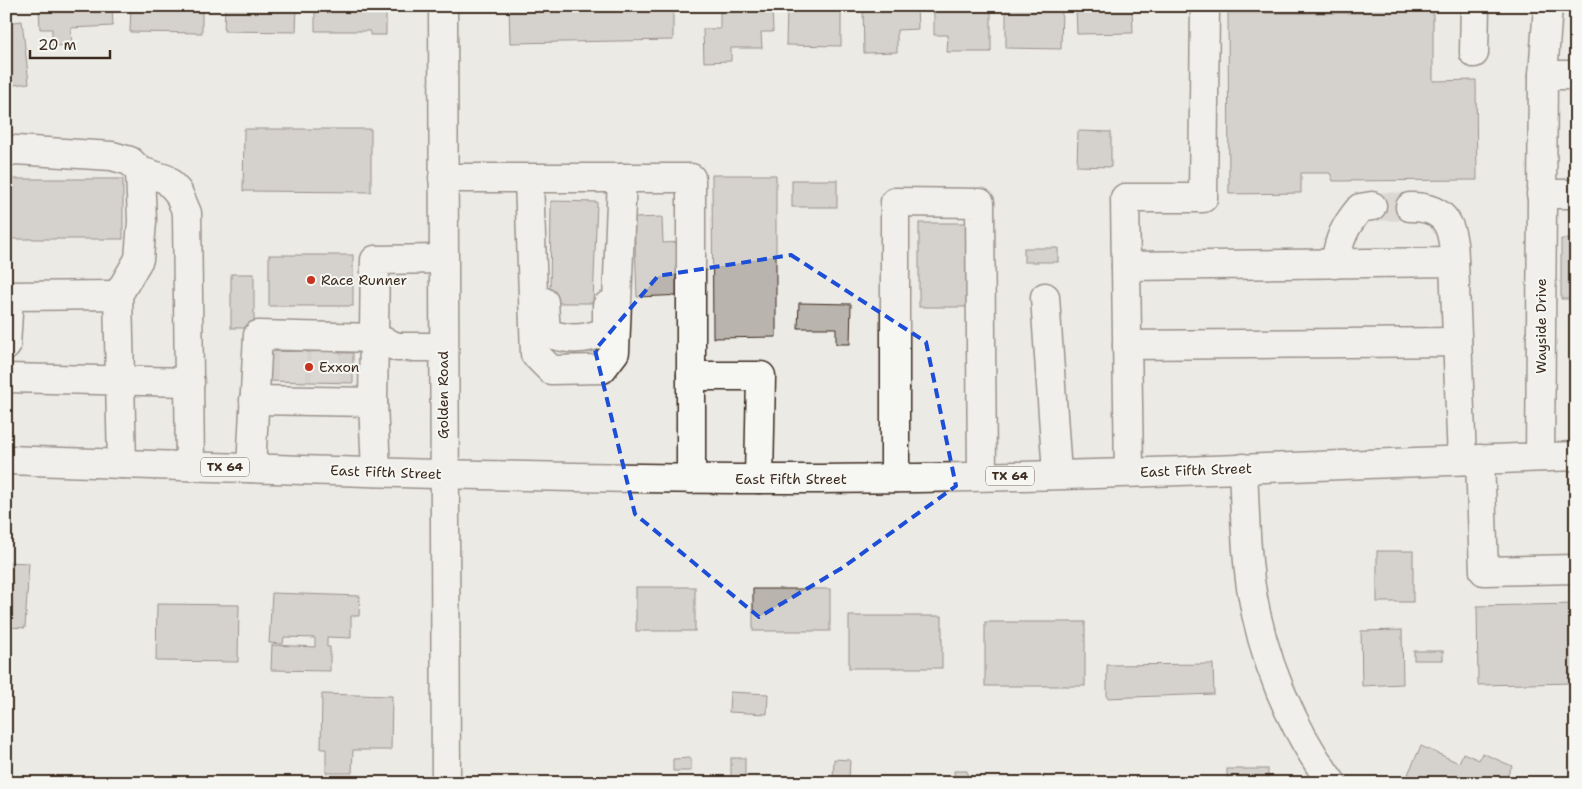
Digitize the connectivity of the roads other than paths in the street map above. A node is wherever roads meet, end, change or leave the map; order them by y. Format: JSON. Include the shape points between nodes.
{"nodes":[{"id":1,"x":443,"y":6,"type":"edge"},
{"id":2,"x":1205,"y":6,"type":"edge"},
{"id":3,"x":1475,"y":6,"type":"edge"},
{"id":4,"x":1548,"y":6,"type":"edge"},
{"id":5,"x":1474,"y":53,"type":"dead end"},
{"id":6,"x":1543,"y":75,"type":"junction"},
{"id":7,"x":1576,"y":75,"type":"edge"},
{"id":8,"x":6,"y":152,"type":"edge"},
{"id":9,"x":140,"y":171,"type":"junction"},
{"id":10,"x":443,"y":178,"type":"junction"},
{"id":11,"x":529,"y":178,"type":"junction"},
{"id":12,"x":622,"y":187,"type":"junction"},
{"id":13,"x":1541,"y":194,"type":"junction"},
{"id":14,"x":1576,"y":194,"type":"edge"},
{"id":15,"x":1372,"y":206,"type":"tunnel mouth"},
{"id":16,"x":1410,"y":207,"type":"tunnel mouth"},
{"id":17,"x":530,"y":223,"type":"junction"},
{"id":18,"x":443,"y":259,"type":"junction"},
{"id":19,"x":1454,"y":262,"type":"junction"},
{"id":20,"x":1335,"y":264,"type":"junction"},
{"id":21,"x":1126,"y":266,"type":"junction"},
{"id":22,"x":8,"y":289,"type":"edge"},
{"id":23,"x":118,"y":295,"type":"junction"},
{"id":24,"x":1045,"y":297,"type":"dead end"},
{"id":25,"x":376,"y":338,"type":"junction"},
{"id":26,"x":1457,"y":342,"type":"junction"},
{"id":27,"x":1127,"y":345,"type":"junction"},
{"id":28,"x":6,"y":346,"type":"edge"},
{"id":29,"x":443,"y":347,"type":"junction"},
{"id":30,"x":691,"y":376,"type":"junction"},
{"id":31,"x":6,"y":378,"type":"edge"},
{"id":32,"x":120,"y":381,"type":"junction"},
{"id":33,"x":190,"y":382,"type":"junction"},
{"id":34,"x":254,"y":400,"type":"junction"},
{"id":35,"x":373,"y":402,"type":"junction"},
{"id":36,"x":1576,"y":456,"type":"edge"},
{"id":37,"x":1540,"y":457,"type":"junction"},
{"id":38,"x":6,"y":460,"type":"edge"},
{"id":39,"x":1471,"y":460,"type":"junction"},
{"id":40,"x":122,"y":464,"type":"junction"},
{"id":41,"x":190,"y":466,"type":"junction"},
{"id":42,"x":251,"y":468,"type":"junction"},
{"id":43,"x":1243,"y":468,"type":"junction"},
{"id":44,"x":376,"y":472,"type":"junction"},
{"id":45,"x":1129,"y":472,"type":"junction"},
{"id":46,"x":444,"y":474,"type":"junction"},
{"id":47,"x":1056,"y":474,"type":"junction"},
{"id":48,"x":982,"y":476,"type":"junction"},
{"id":49,"x":895,"y":478,"type":"junction"},
{"id":50,"x":691,"y":479,"type":"junction"},
{"id":51,"x":759,"y":479,"type":"junction"},
{"id":52,"x":1576,"y":569,"type":"edge"},
{"id":53,"x":446,"y":783,"type":"edge"},
{"id":54,"x":1332,"y":783,"type":"edge"}],
"edges":[{"from":1,"to":10,"type":"main road","name":"Golden Road"},
{"from":2,"to":21,"type":"main road","via":[[1203,198],[1125,198]]},
{"from":3,"to":5,"type":"main road"},
{"from":4,"to":6,"type":"main road","name":"Wayside Drive"},
{"from":6,"to":7,"type":"main road"},
{"from":6,"to":13,"type":"main road","name":"Wayside Drive"},
{"from":8,"to":9,"type":"main road","via":[[112,156],[130,161]]},
{"from":9,"to":23,"type":"main road","via":[[142,221],[139,259]]},
{"from":9,"to":33,"type":"main road","via":[[166,180],[178,192],[187,212]]},
{"from":10,"to":11,"type":"main road"},
{"from":10,"to":18,"type":"main road","name":"Golden Road"},
{"from":11,"to":12,"type":"main road"},
{"from":11,"to":17,"type":"main road"},
{"from":12,"to":17,"type":"main road","via":[[608,218],[607,331],[589,339],[566,339],[546,333],[541,249]]},
{"from":12,"to":17,"type":"main road","via":[[615,352],[602,369],[552,370],[535,354]]},
{"from":12,"to":30,"type":"main road","via":[[691,178]]},
{"from":13,"to":14,"type":"main road"},
{"from":13,"to":37,"type":"main road","name":"Wayside Drive"},
{"from":15,"to":20,"type":"main road","via":[[1360,208],[1348,222],[1339,240]]},
{"from":16,"to":19,"type":"main road","via":[[1428,207],[1446,219],[1454,240]]},
{"from":18,"to":25,"type":"main road","via":[[375,260]]},
{"from":18,"to":29,"type":"main road","name":"Golden Road"},
{"from":19,"to":20,"type":"main road"},
{"from":19,"to":26,"type":"main road"},
{"from":20,"to":21,"type":"main road"},
{"from":21,"to":27,"type":"main road"},
{"from":22,"to":23,"type":"main road"},
{"from":22,"to":28,"type":"main road"},
{"from":23,"to":32,"type":"main road"},
{"from":24,"to":47,"type":"main road"},
{"from":25,"to":29,"type":"main road","via":[[397,347]]},
{"from":25,"to":34,"type":"main road","via":[[325,345],[292,344],[258,335]]},
{"from":25,"to":35,"type":"main road"},
{"from":26,"to":27,"type":"main road"},
{"from":26,"to":39,"type":"main road"},
{"from":27,"to":45,"type":"main road"},
{"from":29,"to":46,"type":"main road","name":"Golden Road"},
{"from":30,"to":50,"type":"main road"},
{"from":30,"to":51,"type":"main road","via":[[761,376]]},
{"from":31,"to":32,"type":"main road"},
{"from":32,"to":33,"type":"main road"},
{"from":32,"to":40,"type":"main road"},
{"from":33,"to":41,"type":"main road"},
{"from":34,"to":35,"type":"main road","via":[[292,391],[326,392]]},
{"from":34,"to":42,"type":"main road"},
{"from":35,"to":44,"type":"main road"},
{"from":36,"to":37,"type":"main road","name":"East Fifth Street","number":"TX 64"},
{"from":37,"to":39,"type":"main road","name":"East Fifth Street","number":"TX 64"},
{"from":38,"to":40,"type":"main road","name":"East Fifth Street","number":"TX 64"},
{"from":39,"to":43,"type":"main road","name":"East Fifth Street","number":"TX 64"},
{"from":39,"to":52,"type":"main road","via":[[1484,571]]},
{"from":40,"to":41,"type":"main road","name":"East Fifth Street","number":"TX 64"},
{"from":41,"to":42,"type":"main road","name":"East Fifth Street","number":"TX 64"},
{"from":42,"to":44,"type":"main road","name":"East Fifth Street","number":"TX 64"},
{"from":43,"to":45,"type":"main road","name":"East Fifth Street","number":"TX 64"},
{"from":43,"to":54,"type":"main road","via":[[1251,587],[1265,647],[1303,740]]},
{"from":44,"to":46,"type":"main road","name":"East Fifth Street","number":"TX 64"},
{"from":45,"to":47,"type":"main road","name":"East Fifth Street","number":"TX 64"},
{"from":46,"to":50,"type":"main road","name":"East Fifth Street","number":"TX 64"},
{"from":46,"to":53,"type":"main road","name":"Golden Road"},
{"from":47,"to":48,"type":"main road","name":"East Fifth Street","number":"TX 64"},
{"from":48,"to":49,"type":"main road","name":"East Fifth Street","number":"TX 64"},
{"from":48,"to":49,"type":"main road","via":[[980,203],[896,202]]},
{"from":49,"to":51,"type":"main road","name":"East Fifth Street","number":"TX 64"},
{"from":50,"to":51,"type":"main road","name":"East Fifth Street","number":"TX 64"}]}
